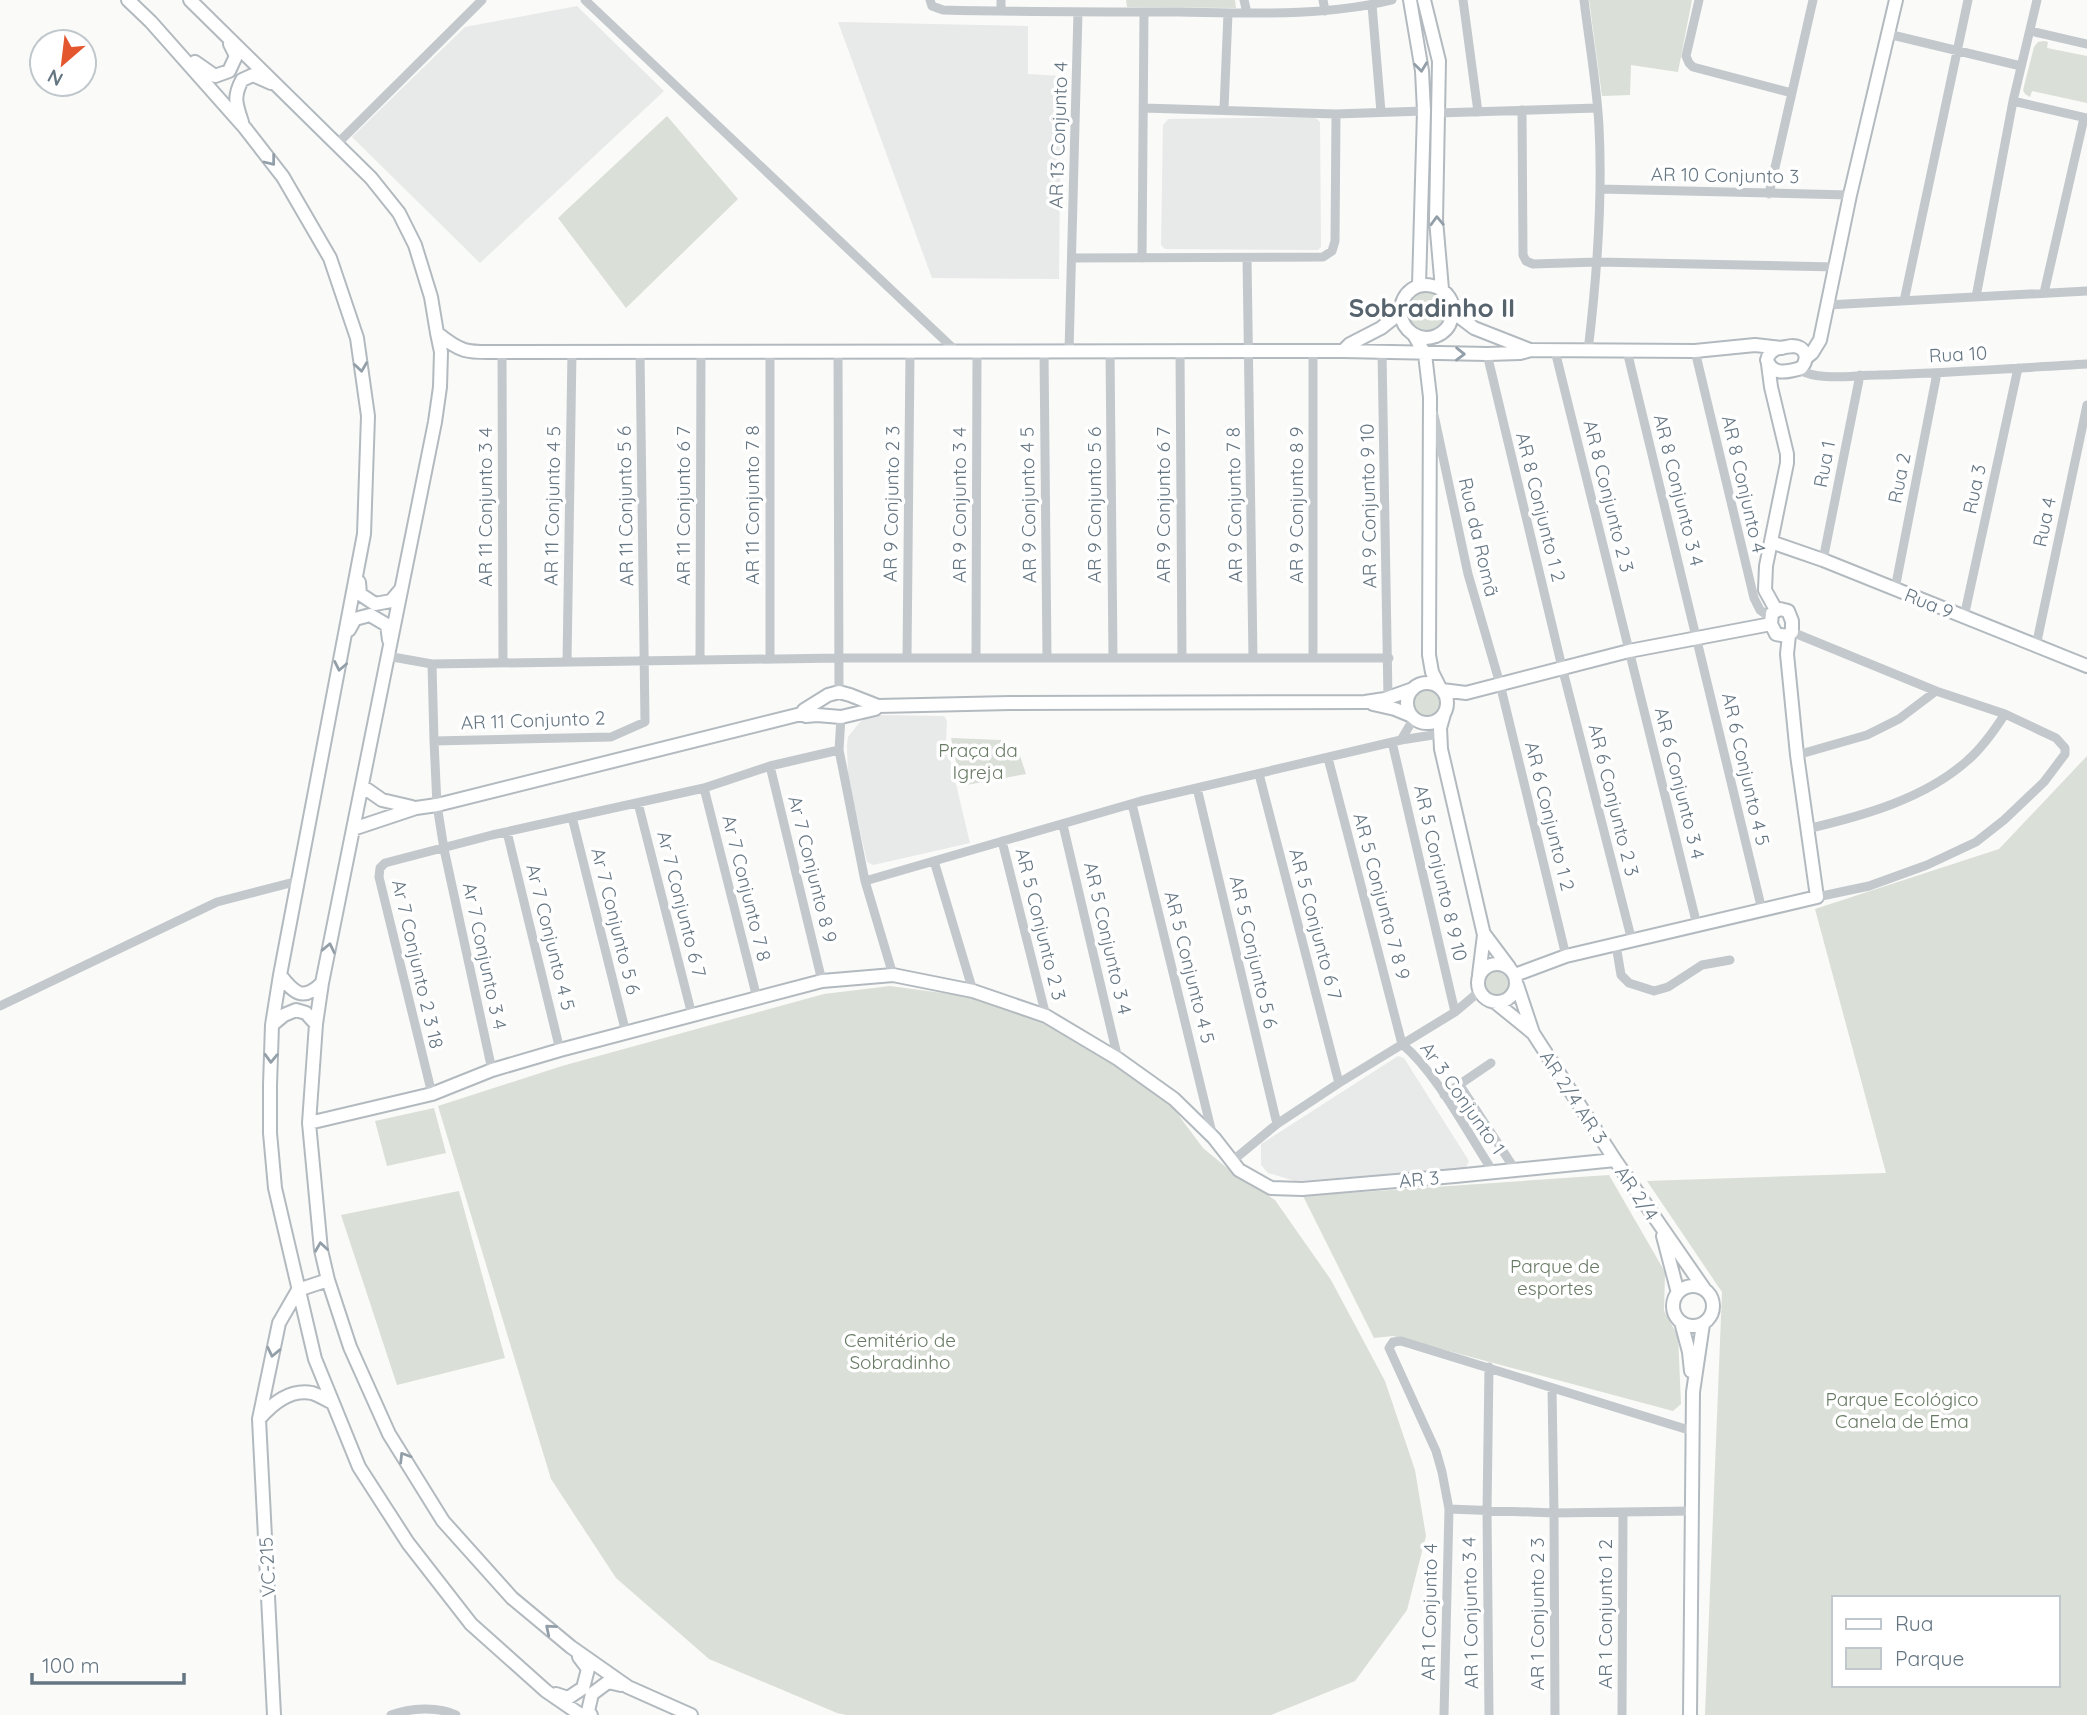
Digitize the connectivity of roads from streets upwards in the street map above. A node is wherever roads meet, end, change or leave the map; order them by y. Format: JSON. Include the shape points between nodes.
{"nodes":[{"id":1,"x":128,"y":0,"type":"edge"},
{"id":2,"x":190,"y":0,"type":"edge"},
{"id":3,"x":482,"y":0,"type":"edge"},
{"id":4,"x":585,"y":0,"type":"edge"},
{"id":5,"x":1001,"y":0,"type":"edge"},
{"id":6,"x":1244,"y":0,"type":"edge"},
{"id":7,"x":1323,"y":0,"type":"edge"},
{"id":8,"x":1392,"y":0,"type":"edge"},
{"id":9,"x":1410,"y":0,"type":"edge"},
{"id":10,"x":1424,"y":0,"type":"edge"},
{"id":11,"x":1463,"y":0,"type":"edge"},
{"id":12,"x":1584,"y":0,"type":"edge"},
{"id":13,"x":1699,"y":0,"type":"edge"},
{"id":14,"x":1813,"y":0,"type":"edge"},
{"id":15,"x":1896,"y":0,"type":"edge"},
{"id":16,"x":1968,"y":0,"type":"edge"},
{"id":17,"x":2037,"y":0,"type":"edge"},
{"id":18,"x":931,"y":3,"type":"edge"},
{"id":19,"x":1372,"y":5,"type":"junction"},
{"id":20,"x":1001,"y":11,"type":"junction"},
{"id":21,"x":1325,"y":11,"type":"junction"},
{"id":22,"x":1078,"y":12,"type":"junction"},
{"id":23,"x":1144,"y":12,"type":"junction"},
{"id":24,"x":1228,"y":13,"type":"junction"},
{"id":25,"x":1247,"y":13,"type":"junction"},
{"id":26,"x":151,"y":22,"type":"junction"},
{"id":27,"x":2030,"y":31,"type":"junction"},
{"id":28,"x":1888,"y":34,"type":"junction"},
{"id":29,"x":226,"y":36,"type":"junction"},
{"id":30,"x":2087,"y":44,"type":"edge"},
{"id":31,"x":1956,"y":51,"type":"junction"},
{"id":32,"x":2021,"y":66,"type":"junction"},
{"id":33,"x":277,"y":86,"type":"junction"},
{"id":34,"x":1792,"y":93,"type":"junction"},
{"id":35,"x":2013,"y":101,"type":"junction"},
{"id":36,"x":1144,"y":108,"type":"junction"},
{"id":37,"x":1597,"y":108,"type":"junction"},
{"id":38,"x":1224,"y":109,"type":"junction"},
{"id":39,"x":1522,"y":110,"type":"junction"},
{"id":40,"x":1424,"y":111,"type":"junction"},
{"id":41,"x":1381,"y":112,"type":"junction"},
{"id":42,"x":1478,"y":112,"type":"junction"},
{"id":43,"x":1438,"y":113,"type":"junction"},
{"id":44,"x":1336,"y":114,"type":"junction"},
{"id":45,"x":2086,"y":118,"type":"edge"},
{"id":46,"x":245,"y":128,"type":"junction"},
{"id":47,"x":337,"y":144,"type":"junction"},
{"id":48,"x":1600,"y":189,"type":"junction"},
{"id":49,"x":1769,"y":194,"type":"junction"},
{"id":50,"x":1850,"y":195,"type":"junction"},
{"id":51,"x":1072,"y":258,"type":"junction"},
{"id":52,"x":1143,"y":258,"type":"junction"},
{"id":53,"x":1247,"y":258,"type":"junction"},
{"id":54,"x":1598,"y":262,"type":"junction"},
{"id":55,"x":1836,"y":267,"type":"junction"},
{"id":56,"x":1419,"y":285,"type":"junction"},
{"id":57,"x":1442,"y":289,"type":"junction"},
{"id":58,"x":2087,"y":291,"type":"edge"},
{"id":59,"x":2044,"y":293,"type":"junction"},
{"id":60,"x":1976,"y":297,"type":"junction"},
{"id":61,"x":1904,"y":301,"type":"junction"},
{"id":62,"x":1827,"y":305,"type":"junction"},
{"id":63,"x":1453,"y":312,"type":"junction"},
{"id":64,"x":1400,"y":313,"type":"junction"},
{"id":65,"x":1474,"y":328,"type":"junction"},
{"id":66,"x":1823,"y":329,"type":"junction"},
{"id":67,"x":437,"y":333,"type":"junction"},
{"id":68,"x":1440,"y":334,"type":"junction"},
{"id":69,"x":1414,"y":335,"type":"junction"},
{"id":70,"x":1796,"y":346,"type":"junction"},
{"id":71,"x":1738,"y":348,"type":"junction"},
{"id":72,"x":1782,"y":348,"type":"junction"},
{"id":73,"x":1044,"y":351,"type":"junction"},
{"id":74,"x":1069,"y":351,"type":"junction"},
{"id":75,"x":1110,"y":351,"type":"junction"},
{"id":76,"x":1180,"y":351,"type":"junction"},
{"id":77,"x":1249,"y":351,"type":"junction"},
{"id":78,"x":1313,"y":351,"type":"junction"},
{"id":79,"x":1343,"y":351,"type":"junction"},
{"id":80,"x":1531,"y":351,"type":"junction"},
{"id":81,"x":1555,"y":351,"type":"junction"},
{"id":82,"x":1588,"y":351,"type":"junction"},
{"id":83,"x":1627,"y":351,"type":"junction"},
{"id":84,"x":1695,"y":351,"type":"junction"},
{"id":85,"x":466,"y":352,"type":"junction"},
{"id":86,"x":502,"y":352,"type":"junction"},
{"id":87,"x":572,"y":352,"type":"junction"},
{"id":88,"x":640,"y":352,"type":"junction"},
{"id":89,"x":701,"y":352,"type":"junction"},
{"id":90,"x":770,"y":352,"type":"junction"},
{"id":91,"x":838,"y":352,"type":"junction"},
{"id":92,"x":910,"y":352,"type":"junction"},
{"id":93,"x":957,"y":352,"type":"junction"},
{"id":94,"x":977,"y":352,"type":"junction"},
{"id":95,"x":1382,"y":353,"type":"junction"},
{"id":96,"x":1425,"y":354,"type":"junction"},
{"id":97,"x":1487,"y":354,"type":"junction"},
{"id":98,"x":1768,"y":360,"type":"junction"},
{"id":99,"x":1803,"y":363,"type":"junction"},
{"id":100,"x":2087,"y":364,"type":"edge"},
{"id":101,"x":2018,"y":368,"type":"junction"},
{"id":102,"x":440,"y":372,"type":"junction"},
{"id":103,"x":1782,"y":372,"type":"junction"},
{"id":104,"x":1937,"y":373,"type":"junction"},
{"id":105,"x":1860,"y":375,"type":"junction"},
{"id":106,"x":1430,"y":397,"type":"junction"},
{"id":107,"x":1775,"y":399,"type":"junction"},
{"id":108,"x":2087,"y":405,"type":"edge"},
{"id":109,"x":1770,"y":542,"type":"junction"},
{"id":110,"x":1823,"y":559,"type":"junction"},
{"id":111,"x":358,"y":575,"type":"junction"},
{"id":112,"x":402,"y":589,"type":"junction"},
{"id":113,"x":1895,"y":589,"type":"junction"},
{"id":114,"x":1964,"y":617,"type":"junction"},
{"id":115,"x":1791,"y":618,"type":"joint"},
{"id":116,"x":1779,"y":626,"type":"junction"},
{"id":117,"x":346,"y":635,"type":"junction"},
{"id":118,"x":1697,"y":637,"type":"junction"},
{"id":119,"x":1820,"y":642,"type":"junction"},
{"id":120,"x":2036,"y":646,"type":"junction"},
{"id":121,"x":388,"y":650,"type":"junction"},
{"id":122,"x":1629,"y":651,"type":"junction"},
{"id":123,"x":1429,"y":655,"type":"junction"},
{"id":124,"x":839,"y":658,"type":"junction"},
{"id":125,"x":907,"y":658,"type":"junction"},
{"id":126,"x":976,"y":658,"type":"junction"},
{"id":127,"x":1047,"y":658,"type":"junction"},
{"id":128,"x":1112,"y":658,"type":"junction"},
{"id":129,"x":1182,"y":658,"type":"junction"},
{"id":130,"x":1253,"y":658,"type":"junction"},
{"id":131,"x":1313,"y":658,"type":"junction"},
{"id":132,"x":1389,"y":658,"type":"junction"},
{"id":133,"x":770,"y":659,"type":"junction"},
{"id":134,"x":645,"y":660,"type":"junction"},
{"id":135,"x":700,"y":660,"type":"junction"},
{"id":136,"x":567,"y":662,"type":"junction"},
{"id":137,"x":503,"y":663,"type":"junction"},
{"id":138,"x":432,"y":664,"type":"junction"},
{"id":139,"x":2087,"y":666,"type":"edge"},
{"id":140,"x":1562,"y":667,"type":"junction"},
{"id":141,"x":1500,"y":684,"type":"junction"},
{"id":142,"x":1414,"y":688,"type":"junction"},
{"id":143,"x":1441,"y":689,"type":"junction"},
{"id":144,"x":1936,"y":691,"type":"junction"},
{"id":145,"x":839,"y":694,"type":"junction"},
{"id":146,"x":1464,"y":694,"type":"junction"},
{"id":147,"x":1388,"y":698,"type":"junction"},
{"id":148,"x":1365,"y":702,"type":"junction"},
{"id":149,"x":878,"y":706,"type":"junction"},
{"id":150,"x":1445,"y":712,"type":"junction"},
{"id":151,"x":801,"y":714,"type":"junction"},
{"id":152,"x":2005,"y":714,"type":"junction"},
{"id":153,"x":841,"y":716,"type":"junction"},
{"id":154,"x":1416,"y":719,"type":"junction"},
{"id":155,"x":1433,"y":735,"type":"junction"},
{"id":156,"x":434,"y":741,"type":"junction"},
{"id":157,"x":1396,"y":741,"type":"junction"},
{"id":158,"x":1441,"y":749,"type":"junction"},
{"id":159,"x":839,"y":750,"type":"junction"},
{"id":160,"x":1797,"y":755,"type":"junction"},
{"id":161,"x":1328,"y":758,"type":"junction"},
{"id":162,"x":770,"y":766,"type":"junction"},
{"id":163,"x":1259,"y":774,"type":"junction"},
{"id":164,"x":362,"y":786,"type":"junction"},
{"id":165,"x":704,"y":788,"type":"junction"},
{"id":166,"x":1197,"y":788,"type":"junction"},
{"id":167,"x":638,"y":803,"type":"junction"},
{"id":168,"x":437,"y":804,"type":"junction"},
{"id":169,"x":1132,"y":804,"type":"junction"},
{"id":170,"x":416,"y":808,"type":"junction"},
{"id":171,"x":572,"y":817,"type":"junction"},
{"id":172,"x":1063,"y":825,"type":"junction"},
{"id":173,"x":354,"y":829,"type":"junction"},
{"id":174,"x":1807,"y":829,"type":"junction"},
{"id":175,"x":507,"y":832,"type":"junction"},
{"id":176,"x":1002,"y":841,"type":"junction"},
{"id":177,"x":444,"y":849,"type":"junction"},
{"id":178,"x":934,"y":861,"type":"junction"},
{"id":179,"x":298,"y":881,"type":"junction"},
{"id":180,"x":865,"y":881,"type":"junction"},
{"id":181,"x":1817,"y":897,"type":"junction"},
{"id":182,"x":1762,"y":910,"type":"junction"},
{"id":183,"x":1697,"y":925,"type":"junction"},
{"id":184,"x":1484,"y":935,"type":"junction"},
{"id":185,"x":1632,"y":941,"type":"junction"},
{"id":186,"x":1616,"y":945,"type":"junction"},
{"id":187,"x":1566,"y":956,"type":"junction"},
{"id":188,"x":1730,"y":960,"type":"dead end"},
{"id":189,"x":280,"y":975,"type":"junction"},
{"id":190,"x":892,"y":975,"type":"junction"},
{"id":191,"x":1479,"y":975,"type":"junction"},
{"id":192,"x":1514,"y":976,"type":"junction"},
{"id":193,"x":822,"y":981,"type":"junction"},
{"id":194,"x":322,"y":983,"type":"junction"},
{"id":195,"x":973,"y":991,"type":"junction"},
{"id":196,"x":1480,"y":992,"type":"junction"},
{"id":197,"x":757,"y":998,"type":"junction"},
{"id":198,"x":1495,"y":1002,"type":"junction"},
{"id":199,"x":0,"y":1006,"type":"edge"},
{"id":200,"x":1455,"y":1012,"type":"junction"},
{"id":201,"x":692,"y":1015,"type":"junction"},
{"id":202,"x":1046,"y":1016,"type":"junction"},
{"id":203,"x":316,"y":1024,"type":"junction"},
{"id":204,"x":272,"y":1025,"type":"junction"},
{"id":205,"x":626,"y":1032,"type":"junction"},
{"id":206,"x":1533,"y":1033,"type":"junction"},
{"id":207,"x":1402,"y":1044,"type":"junction"},
{"id":208,"x":560,"y":1050,"type":"junction"},
{"id":209,"x":1118,"y":1059,"type":"junction"},
{"id":210,"x":1491,"y":1062,"type":"dead end"},
{"id":211,"x":492,"y":1070,"type":"junction"},
{"id":212,"x":1339,"y":1083,"type":"junction"},
{"id":213,"x":1459,"y":1084,"type":"junction"},
{"id":214,"x":432,"y":1094,"type":"junction"},
{"id":215,"x":1444,"y":1095,"type":"junction"},
{"id":216,"x":309,"y":1123,"type":"junction"},
{"id":217,"x":1277,"y":1124,"type":"junction"},
{"id":218,"x":1214,"y":1138,"type":"junction"},
{"id":219,"x":1615,"y":1160,"type":"junction"},
{"id":220,"x":1231,"y":1162,"type":"junction"},
{"id":221,"x":1516,"y":1171,"type":"junction"},
{"id":222,"x":1494,"y":1173,"type":"junction"},
{"id":223,"x":1660,"y":1226,"type":"junction"},
{"id":224,"x":328,"y":1280,"type":"junction"},
{"id":225,"x":298,"y":1290,"type":"junction"},
{"id":226,"x":1705,"y":1290,"type":"junction"},
{"id":227,"x":1678,"y":1293,"type":"junction"},
{"id":228,"x":1681,"y":1322,"type":"junction"},
{"id":229,"x":1703,"y":1324,"type":"junction"},
{"id":230,"x":1489,"y":1367,"type":"junction"},
{"id":231,"x":1552,"y":1388,"type":"junction"},
{"id":232,"x":1693,"y":1392,"type":"junction"},
{"id":233,"x":333,"y":1403,"type":"junction"},
{"id":234,"x":259,"y":1419,"type":"junction"},
{"id":235,"x":1692,"y":1431,"type":"junction"},
{"id":236,"x":1448,"y":1509,"type":"junction"},
{"id":237,"x":1487,"y":1511,"type":"junction"},
{"id":238,"x":1692,"y":1511,"type":"junction"},
{"id":239,"x":1554,"y":1513,"type":"junction"},
{"id":240,"x":1623,"y":1513,"type":"junction"},
{"id":241,"x":571,"y":1647,"type":"junction"},
{"id":242,"x":628,"y":1687,"type":"junction"},
{"id":243,"x":546,"y":1691,"type":"junction"},
{"id":244,"x":274,"y":1715,"type":"edge"},
{"id":245,"x":391,"y":1715,"type":"edge"},
{"id":246,"x":456,"y":1715,"type":"edge"},
{"id":247,"x":581,"y":1715,"type":"edge"},
{"id":248,"x":591,"y":1715,"type":"edge"},
{"id":249,"x":691,"y":1715,"type":"edge"},
{"id":250,"x":1444,"y":1715,"type":"edge"},
{"id":251,"x":1489,"y":1715,"type":"edge"},
{"id":252,"x":1555,"y":1715,"type":"edge"},
{"id":253,"x":1622,"y":1715,"type":"edge"},
{"id":254,"x":1690,"y":1715,"type":"edge"}],
"edges":[{"from":1,"to":26,"type":"street"},
{"from":2,"to":29,"type":"street"},
{"from":3,"to":47,"type":"street"},
{"from":4,"to":93,"type":"street"},
{"from":5,"to":20,"type":"street"},
{"from":6,"to":25,"type":"street"},
{"from":7,"to":21,"type":"street"},
{"from":8,"to":19,"type":"street"},
{"from":9,"to":40,"type":"street","one_way":true},
{"from":10,"to":43,"type":"street","via":[[1439,61]]},
{"from":11,"to":42,"type":"street"},
{"from":12,"to":37,"type":"street"},
{"from":13,"to":34,"type":"street","via":[[1686,56],[1689,63]]},
{"from":14,"to":34,"type":"street"},
{"from":15,"to":28,"type":"street"},
{"from":16,"to":31,"type":"street"},
{"from":17,"to":27,"type":"street"},
{"from":18,"to":20,"type":"street","via":[[943,10]]},
{"from":19,"to":21,"type":"street"},
{"from":19,"to":41,"type":"street"},
{"from":20,"to":22,"type":"street"},
{"from":21,"to":25,"type":"street"},
{"from":22,"to":23,"type":"street"},
{"from":22,"to":51,"type":"street","name":"AR 13 Conjunto 4"},
{"from":23,"to":24,"type":"street"},
{"from":23,"to":36,"type":"street"},
{"from":24,"to":25,"type":"street"},
{"from":24,"to":38,"type":"street"},
{"from":26,"to":29,"type":"street","via":[[215,76],[229,71],[236,57]]},
{"from":26,"to":46,"type":"street"},
{"from":27,"to":30,"type":"street"},
{"from":27,"to":32,"type":"street"},
{"from":28,"to":31,"type":"street"},
{"from":28,"to":50,"type":"street"},
{"from":29,"to":33,"type":"street"},
{"from":31,"to":32,"type":"street"},
{"from":31,"to":61,"type":"street"},
{"from":32,"to":35,"type":"street"},
{"from":33,"to":46,"type":"street","via":[[253,75],[242,80],[235,93]]},
{"from":33,"to":47,"type":"street"},
{"from":34,"to":49,"type":"street"},
{"from":35,"to":45,"type":"street"},
{"from":35,"to":60,"type":"street"},
{"from":36,"to":38,"type":"street"},
{"from":36,"to":52,"type":"street"},
{"from":37,"to":39,"type":"street"},
{"from":37,"to":48,"type":"street"},
{"from":38,"to":44,"type":"street"},
{"from":39,"to":42,"type":"street"},
{"from":39,"to":54,"type":"street","via":[[1523,255],[1533,264]]},
{"from":40,"to":41,"type":"street"},
{"from":40,"to":56,"type":"street"},
{"from":41,"to":44,"type":"street"},
{"from":42,"to":43,"type":"street"},
{"from":57,"to":43,"type":"street","one_way":true,"via":[[1436,220]]},
{"from":44,"to":53,"type":"street","via":[[1332,251],[1323,257]]},
{"from":45,"to":59,"type":"street"},
{"from":46,"to":111,"type":"street","one_way":true,"via":[[283,177],[330,258],[357,338],[368,416]]},
{"from":47,"to":67,"type":"street","via":[[371,178],[415,245]]},
{"from":48,"to":49,"type":"street","name":"AR 10 Conjunto 3"},
{"from":48,"to":54,"type":"street"},
{"from":49,"to":50,"type":"street","name":"AR 10 Conjunto 3"},
{"from":50,"to":55,"type":"street"},
{"from":51,"to":52,"type":"street"},
{"from":51,"to":74,"type":"street","name":"AR 13 Conjunto 4"},
{"from":52,"to":53,"type":"street"},
{"from":53,"to":77,"type":"street","name":"AR 9 Conjunto 7 8"},
{"from":54,"to":55,"type":"street"},
{"from":54,"to":82,"type":"street"},
{"from":55,"to":62,"type":"street"},
{"from":56,"to":57,"type":"street"},
{"from":56,"to":64,"type":"street","via":[[1405,296]]},
{"from":57,"to":63,"type":"street"},
{"from":58,"to":59,"type":"street"},
{"from":59,"to":60,"type":"street"},
{"from":60,"to":61,"type":"street"},
{"from":61,"to":62,"type":"street"},
{"from":62,"to":66,"type":"street"},
{"from":63,"to":65,"type":"street"},
{"from":63,"to":68,"type":"street","via":[[1450,325]]},
{"from":64,"to":69,"type":"street","via":[[1404,326]]},
{"from":64,"to":79,"type":"street"},
{"from":65,"to":80,"type":"street"},
{"from":65,"to":97,"type":"street"},
{"from":66,"to":70,"type":"street","via":[[1812,342]]},
{"from":66,"to":99,"type":"street","via":[[1816,349]]},
{"from":67,"to":85,"type":"street"},
{"from":67,"to":102,"type":"street"},
{"from":68,"to":69,"type":"street"},
{"from":68,"to":96,"type":"street"},
{"from":69,"to":96,"type":"street"},
{"from":70,"to":72,"type":"street"},
{"from":70,"to":99,"type":"street","via":[[1803,350]]},
{"from":71,"to":72,"type":"street"},
{"from":71,"to":84,"type":"street"},
{"from":71,"to":98,"type":"street"},
{"from":72,"to":98,"type":"street","via":[[1774,349]]},
{"from":73,"to":74,"type":"street"},
{"from":73,"to":94,"type":"street"},
{"from":73,"to":127,"type":"street","name":"AR 9 Conjunto 4 5"},
{"from":74,"to":75,"type":"street"},
{"from":75,"to":76,"type":"street"},
{"from":75,"to":128,"type":"street","name":"AR 9 Conjunto 5 6"},
{"from":76,"to":77,"type":"street"},
{"from":76,"to":129,"type":"street","name":"AR 9 Conjunto 6 7"},
{"from":77,"to":78,"type":"street"},
{"from":77,"to":130,"type":"street","name":"AR 9 Conjunto 7 8"},
{"from":78,"to":79,"type":"street"},
{"from":78,"to":131,"type":"street","name":"AR 9 Conjunto 8 9"},
{"from":79,"to":95,"type":"street"},
{"from":80,"to":81,"type":"street"},
{"from":80,"to":97,"type":"street"},
{"from":81,"to":82,"type":"street"},
{"from":81,"to":122,"type":"street","name":"AR 8 Conjunto 2 3"},
{"from":82,"to":83,"type":"street"},
{"from":83,"to":84,"type":"street"},
{"from":83,"to":118,"type":"street","name":"AR 8 Conjunto 3 4"},
{"from":84,"to":116,"type":"street","name":"AR 8 Conjunto 4","via":[[1754,598],[1760,610]]},
{"from":85,"to":86,"type":"street"},
{"from":85,"to":102,"type":"street"},
{"from":86,"to":87,"type":"street"},
{"from":86,"to":137,"type":"street","name":"AR 11 Conjunto 3 4"},
{"from":87,"to":88,"type":"street"},
{"from":87,"to":136,"type":"street","name":"AR 11 Conjunto 4 5"},
{"from":88,"to":89,"type":"street"},
{"from":88,"to":134,"type":"street","name":"AR 11 Conjunto 5 6"},
{"from":89,"to":90,"type":"street"},
{"from":89,"to":135,"type":"street","name":"AR 11 Conjunto 6 7"},
{"from":90,"to":91,"type":"street"},
{"from":90,"to":133,"type":"street","name":"AR 11 Conjunto 7 8"},
{"from":91,"to":92,"type":"street"},
{"from":91,"to":124,"type":"street"},
{"from":92,"to":93,"type":"street"},
{"from":92,"to":125,"type":"street","name":"AR 9 Conjunto 2 3"},
{"from":93,"to":94,"type":"street"},
{"from":94,"to":126,"type":"street","name":"AR 9 Conjunto 3 4"},
{"from":95,"to":96,"type":"street"},
{"from":95,"to":132,"type":"street","name":"AR 9 Conjunto 9 10"},
{"from":96,"to":97,"type":"street","one_way":true},
{"from":96,"to":106,"type":"street"},
{"from":97,"to":140,"type":"street","name":"AR 8 Conjunto 1 2"},
{"from":98,"to":103,"type":"street","via":[[1772,370]]},
{"from":98,"to":107,"type":"street"},
{"from":99,"to":103,"type":"street"},
{"from":99,"to":105,"type":"street","name":"Rua 10","via":[[1810,374]]},
{"from":100,"to":101,"type":"street","name":"Rua 10"},
{"from":101,"to":104,"type":"street","name":"Rua 10"},
{"from":101,"to":114,"type":"street","name":"Rua 3"},
{"from":102,"to":112,"type":"street","via":[[435,422]]},
{"from":103,"to":107,"type":"street"},
{"from":104,"to":105,"type":"street","name":"Rua 10"},
{"from":104,"to":113,"type":"street","name":"Rua 2"},
{"from":105,"to":110,"type":"street","name":"Rua 1"},
{"from":106,"to":123,"type":"street"},
{"from":106,"to":141,"type":"street","name":"Rua da Romã","via":[[1468,574]]},
{"from":107,"to":109,"type":"street","via":[[1787,463]]},
{"from":108,"to":120,"type":"street","name":"Rua 4"},
{"from":109,"to":110,"type":"street","name":"Rua 9"},
{"from":109,"to":116,"type":"street","via":[[1765,590]]},
{"from":110,"to":113,"type":"street","name":"Rua 9"},
{"from":111,"to":112,"type":"street","via":[[360,594],[375,604],[391,601]]},
{"from":111,"to":117,"type":"street"},
{"from":112,"to":121,"type":"street"},
{"from":113,"to":114,"type":"street","name":"Rua 9"},
{"from":114,"to":120,"type":"street","name":"Rua 9"},
{"from":115,"to":116,"type":"street","via":[[1793,627]]},
{"from":115,"to":119,"type":"street"},
{"from":116,"to":118,"type":"street"},
{"from":116,"to":119,"type":"street"},
{"from":116,"to":160,"type":"street","via":[[1787,654]]},
{"from":117,"to":121,"type":"street","via":[[355,619],[370,615],[387,625]]},
{"from":117,"to":179,"type":"street","one_way":true},
{"from":118,"to":122,"type":"street"},
{"from":118,"to":182,"type":"street","name":"AR 6 Conjunto 4 5"},
{"from":119,"to":144,"type":"street"},
{"from":120,"to":139,"type":"street","name":"Rua 9"},
{"from":121,"to":138,"type":"street"},
{"from":121,"to":164,"type":"street"},
{"from":122,"to":140,"type":"street"},
{"from":122,"to":183,"type":"street","name":"AR 6 Conjunto 3 4"},
{"from":123,"to":142,"type":"street"},
{"from":123,"to":143,"type":"street"},
{"from":124,"to":125,"type":"street"},
{"from":124,"to":133,"type":"street"},
{"from":124,"to":145,"type":"street"},
{"from":125,"to":126,"type":"street"},
{"from":126,"to":127,"type":"street"},
{"from":127,"to":128,"type":"street"},
{"from":128,"to":129,"type":"street"},
{"from":129,"to":130,"type":"street"},
{"from":130,"to":131,"type":"street"},
{"from":131,"to":132,"type":"street"},
{"from":132,"to":147,"type":"street","name":"AR 9 Conjunto 9 10"},
{"from":133,"to":135,"type":"street"},
{"from":134,"to":135,"type":"street"},
{"from":134,"to":136,"type":"street"},
{"from":134,"to":156,"type":"street","name":"AR 11 Conjunto 2","via":[[645,722],[611,737]]},
{"from":136,"to":137,"type":"street"},
{"from":137,"to":138,"type":"street"},
{"from":138,"to":156,"type":"street","name":"AR 11 Conjunto 2"},
{"from":140,"to":141,"type":"street"},
{"from":140,"to":185,"type":"street","name":"AR 6 Conjunto 2 3"},
{"from":141,"to":146,"type":"street"},
{"from":141,"to":187,"type":"street","name":"AR 6 Conjunto 1 2"},
{"from":142,"to":143,"type":"street","via":[[1430,684]]},
{"from":142,"to":147,"type":"street"},
{"from":142,"to":154,"type":"street","via":[[1408,699],[1409,711]]},
{"from":143,"to":146,"type":"street"},
{"from":143,"to":150,"type":"street"},
{"from":144,"to":152,"type":"street"},
{"from":144,"to":160,"type":"street","via":[[1899,719],[1867,735]]},
{"from":145,"to":149,"type":"street"},
{"from":145,"to":151,"type":"street"},
{"from":145,"to":153,"type":"street","via":[[827,707]]},
{"from":145,"to":153,"type":"street","via":[[853,703]]},
{"from":146,"to":150,"type":"street"},
{"from":147,"to":148,"type":"street"},
{"from":148,"to":149,"type":"street"},
{"from":148,"to":154,"type":"street"},
{"from":149,"to":153,"type":"street"},
{"from":150,"to":154,"type":"street","via":[[1435,722]]},
{"from":150,"to":158,"type":"street"},
{"from":151,"to":153,"type":"street"},
{"from":151,"to":168,"type":"street"},
{"from":152,"to":174,"type":"street","via":[[1968,761],[1940,781],[1903,800]]},
{"from":152,"to":181,"type":"street","via":[[2065,748],[2044,782],[1976,842],[1868,886]]},
{"from":153,"to":159,"type":"street"},
{"from":154,"to":155,"type":"street"},
{"from":154,"to":157,"type":"street"},
{"from":155,"to":157,"type":"street"},
{"from":155,"to":158,"type":"street"},
{"from":156,"to":168,"type":"street","name":"Ar 7 Conjunto 3 4"},
{"from":157,"to":161,"type":"street"},
{"from":157,"to":200,"type":"street","name":"AR 5 Conjunto 8 9 10"},
{"from":158,"to":184,"type":"street"},
{"from":159,"to":162,"type":"street"},
{"from":159,"to":180,"type":"street"},
{"from":160,"to":174,"type":"street"},
{"from":161,"to":163,"type":"street"},
{"from":161,"to":207,"type":"street","name":"AR 5 Conjunto 7 8 9"},
{"from":162,"to":165,"type":"street"},
{"from":162,"to":193,"type":"street","name":"Ar 7 Conjunto 8 9"},
{"from":163,"to":166,"type":"street"},
{"from":163,"to":212,"type":"street","name":"AR 5 Conjunto 6 7"},
{"from":164,"to":170,"type":"street","via":[[382,800]]},
{"from":164,"to":173,"type":"street"},
{"from":165,"to":167,"type":"street"},
{"from":165,"to":197,"type":"street","name":"Ar 7 Conjunto 7 8"},
{"from":166,"to":169,"type":"street"},
{"from":166,"to":217,"type":"street","name":"AR 5 Conjunto 5 6"},
{"from":167,"to":171,"type":"street"},
{"from":167,"to":201,"type":"street","name":"Ar 7 Conjunto 6 7"},
{"from":168,"to":170,"type":"street"},
{"from":168,"to":177,"type":"street","name":"Ar 7 Conjunto 3 4"},
{"from":169,"to":172,"type":"street"},
{"from":169,"to":218,"type":"street","name":"AR 5 Conjunto 4 5"},
{"from":170,"to":173,"type":"street"},
{"from":171,"to":175,"type":"street"},
{"from":171,"to":205,"type":"street","name":"Ar 7 Conjunto 5 6"},
{"from":172,"to":176,"type":"street"},
{"from":172,"to":209,"type":"street","name":"AR 5 Conjunto 3 4"},
{"from":194,"to":173,"type":"street","one_way":true},
{"from":174,"to":181,"type":"street"},
{"from":175,"to":177,"type":"street"},
{"from":175,"to":208,"type":"street","name":"Ar 7 Conjunto 4 5"},
{"from":176,"to":178,"type":"street"},
{"from":176,"to":202,"type":"street","name":"AR 5 Conjunto 2 3"},
{"from":177,"to":211,"type":"street","name":"Ar 7 Conjunto 3 4"},
{"from":177,"to":214,"type":"street","name":"Ar 7 Conjunto 2 3 18","via":[[385,863],[379,877]]},
{"from":178,"to":180,"type":"street"},
{"from":178,"to":195,"type":"street"},
{"from":179,"to":189,"type":"street"},
{"from":179,"to":199,"type":"street","via":[[217,902]]},
{"from":180,"to":190,"type":"street"},
{"from":181,"to":182,"type":"street"},
{"from":182,"to":183,"type":"street"},
{"from":183,"to":185,"type":"street"},
{"from":184,"to":191,"type":"street"},
{"from":184,"to":192,"type":"street"},
{"from":185,"to":186,"type":"street"},
{"from":186,"to":187,"type":"street"},
{"from":186,"to":188,"type":"street","via":[[1621,975],[1629,983],[1654,991],[1702,965]]},
{"from":187,"to":192,"type":"street"},
{"from":189,"to":194,"type":"street","via":[[301,994],[313,993]]},
{"from":189,"to":204,"type":"street"},
{"from":190,"to":193,"type":"street"},
{"from":190,"to":195,"type":"street"},
{"from":191,"to":192,"type":"street","via":[[1496,963]]},
{"from":191,"to":196,"type":"street"},
{"from":192,"to":198,"type":"street","via":[[1515,990],[1507,999]]},
{"from":192,"to":206,"type":"street"},
{"from":193,"to":197,"type":"street"},
{"from":194,"to":203,"type":"street"},
{"from":195,"to":202,"type":"street"},
{"from":196,"to":198,"type":"street"},
{"from":196,"to":200,"type":"street"},
{"from":197,"to":201,"type":"street"},
{"from":198,"to":206,"type":"street"},
{"from":200,"to":207,"type":"street"},
{"from":201,"to":205,"type":"street"},
{"from":202,"to":209,"type":"street"},
{"from":203,"to":204,"type":"street","via":[[296,1010]]},
{"from":203,"to":216,"type":"street"},
{"from":204,"to":225,"type":"street","one_way":true,"via":[[275,1188]]},
{"from":205,"to":208,"type":"street"},
{"from":206,"to":219,"type":"street","name":"AR 2/4 AR 3"},
{"from":207,"to":212,"type":"street"},
{"from":207,"to":215,"type":"street","name":"Ar 3 Conjunto 1"},
{"from":208,"to":211,"type":"street"},
{"from":209,"to":218,"type":"street","via":[[1174,1099]]},
{"from":210,"to":213,"type":"street"},
{"from":211,"to":214,"type":"street"},
{"from":212,"to":217,"type":"street"},
{"from":213,"to":215,"type":"street"},
{"from":213,"to":221,"type":"street"},
{"from":214,"to":216,"type":"street"},
{"from":215,"to":222,"type":"street","name":"Ar 3 Conjunto 1"},
{"from":224,"to":216,"type":"street","one_way":true},
{"from":217,"to":220,"type":"street"},
{"from":218,"to":220,"type":"street"},
{"from":219,"to":221,"type":"street","name":"AR 3"},
{"from":219,"to":223,"type":"street","name":"AR 2/4"},
{"from":220,"to":222,"type":"street","name":"AR 3","via":[[1271,1188]]},
{"from":221,"to":222,"type":"street","name":"AR 3"},
{"from":223,"to":226,"type":"street","name":"AR 2/4"},
{"from":223,"to":227,"type":"street"},
{"from":224,"to":225,"type":"street"},
{"from":241,"to":224,"type":"street","one_way":true,"via":[[512,1598],[443,1521],[389,1434],[350,1348]]},
{"from":225,"to":233,"type":"street","via":[[315,1359]]},
{"from":225,"to":234,"type":"street","number":"VC-215","one_way":true,"via":[[279,1323]]},
{"from":226,"to":227,"type":"street","via":[[1686,1287]]},
{"from":226,"to":229,"type":"street","via":[[1713,1307]]},
{"from":227,"to":228,"type":"street","via":[[1675,1313]]},
{"from":228,"to":229,"type":"street"},
{"from":228,"to":232,"type":"street"},
{"from":229,"to":232,"type":"street"},
{"from":230,"to":231,"type":"street"},
{"from":230,"to":236,"type":"street","name":"AR 1 Conjunto 4","via":[[1401,1341],[1389,1348],[1436,1451]]},
{"from":230,"to":237,"type":"street","name":"AR 1 Conjunto 3 4"},
{"from":231,"to":235,"type":"street"},
{"from":231,"to":239,"type":"street","name":"AR 1 Conjunto 2 3"},
{"from":232,"to":235,"type":"street"},
{"from":233,"to":234,"type":"street","via":[[313,1394],[292,1394]]},
{"from":233,"to":243,"type":"street","via":[[359,1467],[435,1580],[471,1624]]},
{"from":234,"to":244,"type":"street","name":"VC-215","number":"VC-215"},
{"from":235,"to":238,"type":"street"},
{"from":236,"to":237,"type":"street"},
{"from":236,"to":250,"type":"street","name":"AR 1 Conjunto 4"},
{"from":237,"to":239,"type":"street"},
{"from":237,"to":251,"type":"street","name":"AR 1 Conjunto 3 4"},
{"from":238,"to":240,"type":"street"},
{"from":238,"to":254,"type":"street"},
{"from":239,"to":240,"type":"street"},
{"from":239,"to":252,"type":"street","name":"AR 1 Conjunto 2 3"},
{"from":240,"to":253,"type":"street","name":"AR 1 Conjunto 1 2"},
{"from":241,"to":242,"type":"street"},
{"from":241,"to":243,"type":"street","via":[[588,1669],[583,1688],[568,1698]]},
{"from":242,"to":248,"type":"street","via":[[608,1682],[593,1694]]},
{"from":242,"to":249,"type":"street"},
{"from":243,"to":247,"type":"street"},
{"from":245,"to":246,"type":"street","via":[[435,1709]]}]}
